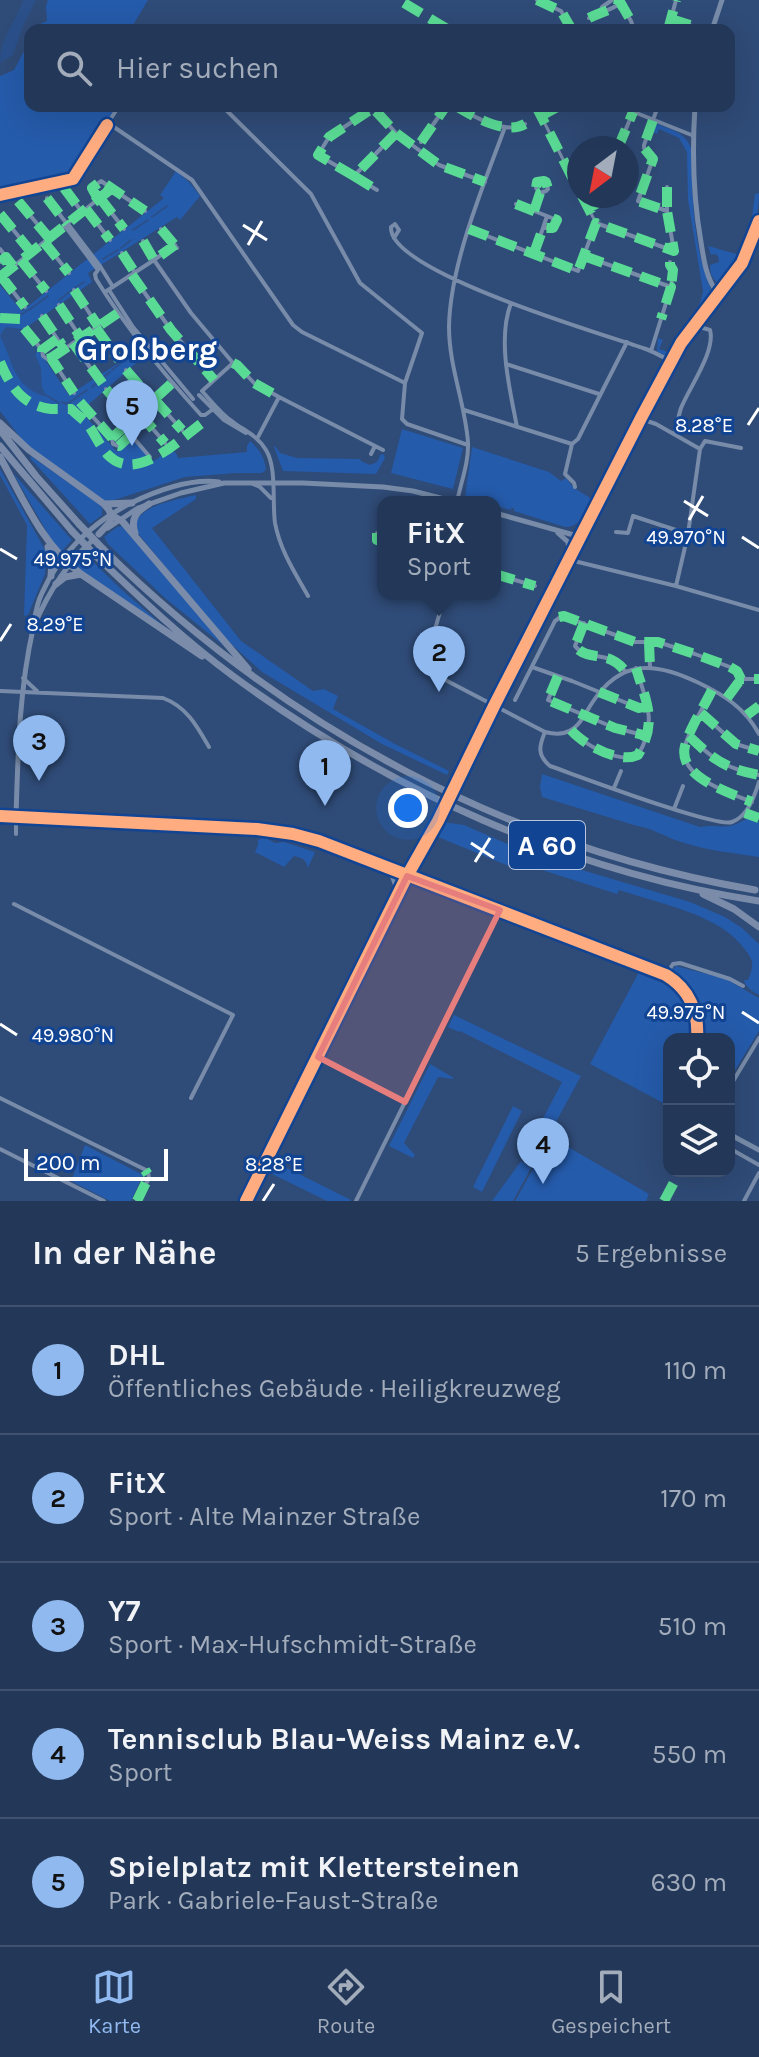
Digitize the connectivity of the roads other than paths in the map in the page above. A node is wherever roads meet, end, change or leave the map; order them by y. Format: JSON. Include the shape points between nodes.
{"nodes":[{"id":1,"x":537,"y":0,"type":"edge"},
{"id":2,"x":612,"y":0,"type":"edge"},
{"id":3,"x":619,"y":0,"type":"edge"},
{"id":4,"x":676,"y":0,"type":"edge"},
{"id":5,"x":722,"y":0,"type":"edge"},
{"id":6,"x":600,"y":12,"type":"junction"},
{"id":7,"x":589,"y":18,"type":"dead end"},
{"id":8,"x":671,"y":19,"type":"junction"},
{"id":9,"x":569,"y":24,"type":"edge"},
{"id":10,"x":632,"y":24,"type":"edge"},
{"id":11,"x":670,"y":24,"type":"edge"},
{"id":12,"x":687,"y":24,"type":"edge"},
{"id":13,"x":714,"y":24,"type":"edge"},
{"id":14,"x":115,"y":112,"type":"edge"},
{"id":15,"x":228,"y":112,"type":"edge"},
{"id":16,"x":365,"y":112,"type":"edge"},
{"id":17,"x":377,"y":112,"type":"edge"},
{"id":18,"x":442,"y":112,"type":"edge"},
{"id":19,"x":465,"y":112,"type":"edge"},
{"id":20,"x":539,"y":112,"type":"edge"},
{"id":21,"x":633,"y":112,"type":"joint"},
{"id":22,"x":656,"y":112,"type":"edge"},
{"id":23,"x":695,"y":112,"type":"edge"},
{"id":24,"x":653,"y":120,"type":"junction"},
{"id":25,"x":525,"y":124,"type":"dead end"},
{"id":26,"x":505,"y":127,"type":"junction"},
{"id":27,"x":396,"y":133,"type":"junction"},
{"id":28,"x":623,"y":136,"type":"edge"},
{"id":29,"x":694,"y":136,"type":"junction"},
{"id":30,"x":421,"y":142,"type":"dead end"},
{"id":31,"x":567,"y":166,"type":"edge"},
{"id":32,"x":354,"y":176,"type":"junction"},
{"id":33,"x":485,"y":182,"type":"junction"},
{"id":34,"x":667,"y":187,"type":"dead end"},
{"id":35,"x":64,"y":188,"type":"dead end"},
{"id":36,"x":111,"y":189,"type":"junction"},
{"id":37,"x":377,"y":190,"type":"dead end"},
{"id":38,"x":540,"y":193,"type":"dead end"},
{"id":39,"x":47,"y":198,"type":"dead end"},
{"id":40,"x":99,"y":198,"type":"junction"},
{"id":41,"x":516,"y":204,"type":"dead end"},
{"id":42,"x":24,"y":208,"type":"dead end"},
{"id":43,"x":588,"y":208,"type":"edge"},
{"id":44,"x":84,"y":210,"type":"junction"},
{"id":45,"x":145,"y":211,"type":"dead end"},
{"id":46,"x":534,"y":211,"type":"junction"},
{"id":47,"x":667,"y":211,"type":"junction"},
{"id":48,"x":547,"y":216,"type":"junction"},
{"id":49,"x":759,"y":221,"type":"edge"},
{"id":50,"x":7,"y":222,"type":"dead end"},
{"id":51,"x":596,"y":223,"type":"junction"},
{"id":52,"x":67,"y":224,"type":"junction"},
{"id":53,"x":543,"y":228,"type":"junction"},
{"id":54,"x":124,"y":229,"type":"dead end"},
{"id":55,"x":161,"y":229,"type":"dead end"},
{"id":56,"x":469,"y":229,"type":"junction"},
{"id":57,"x":49,"y":238,"type":"junction"},
{"id":58,"x":394,"y":238,"type":"dead end"},
{"id":59,"x":110,"y":240,"type":"dead end"},
{"id":60,"x":143,"y":241,"type":"dead end"},
{"id":61,"x":44,"y":242,"type":"junction"},
{"id":62,"x":0,"y":249,"type":"edge"},
{"id":63,"x":31,"y":252,"type":"junction"},
{"id":64,"x":122,"y":253,"type":"dead end"},
{"id":65,"x":534,"y":253,"type":"junction"},
{"id":66,"x":584,"y":256,"type":"junction"},
{"id":67,"x":6,"y":257,"type":"junction"},
{"id":68,"x":21,"y":260,"type":"junction"},
{"id":69,"x":154,"y":260,"type":"junction"},
{"id":70,"x":0,"y":262,"type":"edge"},
{"id":71,"x":670,"y":262,"type":"dead end"},
{"id":72,"x":13,"y":266,"type":"junction"},
{"id":73,"x":100,"y":269,"type":"junction"},
{"id":74,"x":69,"y":273,"type":"dead end"},
{"id":75,"x":134,"y":274,"type":"junction"},
{"id":76,"x":0,"y":276,"type":"edge"},
{"id":77,"x":454,"y":279,"type":"junction"},
{"id":78,"x":671,"y":287,"type":"junction"},
{"id":79,"x":74,"y":290,"type":"dead end"},
{"id":80,"x":109,"y":290,"type":"junction"},
{"id":81,"x":46,"y":291,"type":"dead end"},
{"id":82,"x":718,"y":294,"type":"junction"},
{"id":83,"x":512,"y":303,"type":"junction"},
{"id":84,"x":59,"y":305,"type":"dead end"},
{"id":85,"x":25,"y":307,"type":"dead end"},
{"id":86,"x":120,"y":312,"type":"junction"},
{"id":87,"x":42,"y":316,"type":"dead end"},
{"id":88,"x":97,"y":327,"type":"junction"},
{"id":89,"x":703,"y":328,"type":"dead end"},
{"id":90,"x":25,"y":329,"type":"dead end"},
{"id":91,"x":81,"y":338,"type":"junction"},
{"id":92,"x":57,"y":339,"type":"junction"},
{"id":93,"x":627,"y":342,"type":"junction"},
{"id":94,"x":73,"y":343,"type":"junction"},
{"id":95,"x":64,"y":349,"type":"junction"},
{"id":96,"x":42,"y":350,"type":"junction"},
{"id":97,"x":651,"y":351,"type":"junction"},
{"id":98,"x":51,"y":358,"type":"junction"},
{"id":99,"x":119,"y":360,"type":"dead end"},
{"id":100,"x":671,"y":361,"type":"junction"},
{"id":101,"x":233,"y":363,"type":"junction"},
{"id":102,"x":506,"y":364,"type":"junction"},
{"id":103,"x":126,"y":370,"type":"dead end"},
{"id":104,"x":96,"y":376,"type":"dead end"},
{"id":105,"x":214,"y":380,"type":"junction"},
{"id":106,"x":174,"y":382,"type":"junction"},
{"id":107,"x":405,"y":383,"type":"junction"},
{"id":108,"x":106,"y":389,"type":"dead end"},
{"id":109,"x":74,"y":393,"type":"dead end"},
{"id":110,"x":200,"y":393,"type":"junction"},
{"id":111,"x":600,"y":395,"type":"junction"},
{"id":112,"x":279,"y":397,"type":"junction"},
{"id":113,"x":154,"y":401,"type":"junction"},
{"id":114,"x":191,"y":401,"type":"junction"},
{"id":115,"x":84,"y":407,"type":"dead end"},
{"id":116,"x":214,"y":408,"type":"junction"},
{"id":117,"x":464,"y":410,"type":"junction"},
{"id":118,"x":140,"y":414,"type":"junction"},
{"id":119,"x":641,"y":418,"type":"junction"},
{"id":120,"x":132,"y":420,"type":"junction"},
{"id":121,"x":0,"y":423,"type":"edge"},
{"id":122,"x":517,"y":427,"type":"junction"},
{"id":123,"x":125,"y":428,"type":"junction"},
{"id":124,"x":0,"y":430,"type":"edge"},
{"id":125,"x":182,"y":430,"type":"dead end"},
{"id":126,"x":675,"y":434,"type":"junction"},
{"id":127,"x":131,"y":435,"type":"junction"},
{"id":128,"x":254,"y":437,"type":"junction"},
{"id":129,"x":112,"y":438,"type":"junction"},
{"id":130,"x":165,"y":443,"type":"dead end"},
{"id":131,"x":572,"y":444,"type":"junction"},
{"id":132,"x":468,"y":445,"type":"junction"},
{"id":133,"x":0,"y":446,"type":"edge"},
{"id":134,"x":375,"y":446,"type":"junction"},
{"id":135,"x":741,"y":448,"type":"dead end"},
{"id":136,"x":700,"y":449,"type":"junction"},
{"id":137,"x":383,"y":450,"type":"dead end"},
{"id":138,"x":371,"y":454,"type":"dead end"},
{"id":139,"x":0,"y":457,"type":"edge"},
{"id":140,"x":150,"y":457,"type":"dead end"},
{"id":141,"x":247,"y":482,"type":"junction"},
{"id":142,"x":272,"y":482,"type":"junction"},
{"id":143,"x":224,"y":483,"type":"junction"},
{"id":144,"x":575,"y":487,"type":"dead end"},
{"id":145,"x":433,"y":496,"type":"edge"},
{"id":146,"x":458,"y":496,"type":"edge"},
{"id":147,"x":273,"y":500,"type":"junction"},
{"id":148,"x":132,"y":503,"type":"junction"},
{"id":149,"x":104,"y":504,"type":"junction"},
{"id":150,"x":149,"y":504,"type":"junction"},
{"id":151,"x":111,"y":515,"type":"junction"},
{"id":152,"x":501,"y":515,"type":"edge"},
{"id":153,"x":120,"y":520,"type":"junction"},
{"id":154,"x":550,"y":528,"type":"junction"},
{"id":155,"x":616,"y":532,"type":"dead end"},
{"id":156,"x":377,"y":533,"type":"dead end"},
{"id":157,"x":43,"y":534,"type":"junction"},
{"id":158,"x":99,"y":534,"type":"junction"},
{"id":159,"x":688,"y":534,"type":"junction"},
{"id":160,"x":581,"y":537,"type":"junction"},
{"id":161,"x":377,"y":540,"type":"edge"},
{"id":162,"x":140,"y":542,"type":"junction"},
{"id":163,"x":570,"y":560,"type":"junction"},
{"id":164,"x":66,"y":562,"type":"junction"},
{"id":165,"x":81,"y":574,"type":"junction"},
{"id":166,"x":501,"y":576,"type":"edge"},
{"id":167,"x":53,"y":580,"type":"junction"},
{"id":168,"x":535,"y":586,"type":"dead end"},
{"id":169,"x":676,"y":586,"type":"junction"},
{"id":170,"x":308,"y":596,"type":"dead end"},
{"id":171,"x":443,"y":600,"type":"edge"},
{"id":172,"x":759,"y":610,"type":"edge"},
{"id":173,"x":584,"y":623,"type":"junction"},
{"id":174,"x":649,"y":642,"type":"junction"},
{"id":175,"x":532,"y":667,"type":"junction"},
{"id":176,"x":650,"y":667,"type":"junction"},
{"id":177,"x":636,"y":668,"type":"junction"},
{"id":178,"x":625,"y":671,"type":"junction"},
{"id":179,"x":231,"y":674,"type":"junction"},
{"id":180,"x":558,"y":676,"type":"junction"},
{"id":181,"x":23,"y":678,"type":"junction"},
{"id":182,"x":741,"y":679,"type":"junction"},
{"id":183,"x":759,"y":679,"type":"edge"},
{"id":184,"x":260,"y":682,"type":"junction"},
{"id":185,"x":712,"y":690,"type":"junction"},
{"id":186,"x":0,"y":691,"type":"edge"},
{"id":187,"x":22,"y":692,"type":"junction"},
{"id":188,"x":599,"y":692,"type":"junction"},
{"id":189,"x":39,"y":693,"type":"junction"},
{"id":190,"x":727,"y":698,"type":"junction"},
{"id":191,"x":515,"y":700,"type":"dead end"},
{"id":192,"x":494,"y":706,"type":"junction"},
{"id":193,"x":647,"y":706,"type":"junction"},
{"id":194,"x":759,"y":706,"type":"edge"},
{"id":195,"x":701,"y":713,"type":"junction"},
{"id":196,"x":585,"y":714,"type":"junction"},
{"id":197,"x":747,"y":715,"type":"junction"},
{"id":198,"x":571,"y":730,"type":"junction"},
{"id":199,"x":545,"y":732,"type":"junction"},
{"id":200,"x":759,"y":734,"type":"edge"},
{"id":201,"x":647,"y":736,"type":"junction"},
{"id":202,"x":689,"y":736,"type":"junction"},
{"id":203,"x":209,"y":747,"type":"dead end"},
{"id":204,"x":759,"y":751,"type":"edge"},
{"id":205,"x":621,"y":771,"type":"dead end"},
{"id":206,"x":759,"y":775,"type":"edge"},
{"id":207,"x":759,"y":784,"type":"edge"},
{"id":208,"x":683,"y":786,"type":"dead end"},
{"id":209,"x":614,"y":788,"type":"junction"},
{"id":210,"x":752,"y":802,"type":"junction"},
{"id":211,"x":674,"y":809,"type":"junction"},
{"id":212,"x":745,"y":813,"type":"junction"},
{"id":213,"x":0,"y":816,"type":"edge"},
{"id":214,"x":16,"y":817,"type":"junction"},
{"id":215,"x":759,"y":818,"type":"edge"},
{"id":216,"x":16,"y":834,"type":"dead end"},
{"id":217,"x":382,"y":866,"type":"junction"},
{"id":218,"x":407,"y":876,"type":"junction"},
{"id":219,"x":682,"y":886,"type":"junction"},
{"id":220,"x":755,"y":890,"type":"dead end"},
{"id":221,"x":398,"y":894,"type":"junction"},
{"id":222,"x":759,"y":901,"type":"edge"},
{"id":223,"x":14,"y":904,"type":"dead end"},
{"id":224,"x":500,"y":910,"type":"junction"},
{"id":225,"x":759,"y":927,"type":"edge"},
{"id":226,"x":666,"y":975,"type":"junction"},
{"id":227,"x":743,"y":986,"type":"dead end"},
{"id":228,"x":698,"y":1033,"type":"edge"},
{"id":229,"x":759,"y":1038,"type":"edge"},
{"id":230,"x":318,"y":1057,"type":"junction"},
{"id":231,"x":735,"y":1078,"type":"edge"},
{"id":232,"x":0,"y":1098,"type":"edge"},
{"id":233,"x":191,"y":1098,"type":"dead end"},
{"id":234,"x":405,"y":1102,"type":"junction"},
{"id":235,"x":735,"y":1137,"type":"edge"},
{"id":236,"x":0,"y":1150,"type":"edge"},
{"id":237,"x":759,"y":1150,"type":"edge"},
{"id":238,"x":735,"y":1151,"type":"edge"},
{"id":239,"x":759,"y":1165,"type":"edge"},
{"id":240,"x":759,"y":1173,"type":"edge"},
{"id":241,"x":104,"y":1201,"type":"edge"},
{"id":242,"x":137,"y":1201,"type":"edge"},
{"id":243,"x":246,"y":1201,"type":"edge"},
{"id":244,"x":356,"y":1201,"type":"edge"},
{"id":245,"x":744,"y":1201,"type":"edge"}],
"edges":[{"from":1,"to":9,"type":"street","via":[[561,11]]},
{"from":2,"to":6,"type":"street"},
{"from":3,"to":6,"type":"street"},
{"from":3,"to":10,"type":"street"},
{"from":4,"to":8,"type":"street"},
{"from":5,"to":13,"type":"street"},
{"from":6,"to":7,"type":"street"},
{"from":8,"to":11,"type":"street"},
{"from":8,"to":12,"type":"street"},
{"from":14,"to":107,"type":"street","via":[[108,123],[192,180],[293,325]]},
{"from":15,"to":107,"type":"street","via":[[311,194],[360,283],[422,333]]},
{"from":16,"to":32,"type":"street","via":[[329,137],[318,155]]},
{"from":17,"to":27,"type":"street"},
{"from":18,"to":30,"type":"street"},
{"from":19,"to":26,"type":"street"},
{"from":20,"to":31,"type":"street"},
{"from":21,"to":24,"type":"street"},
{"from":21,"to":28,"type":"street"},
{"from":22,"to":24,"type":"street"},
{"from":23,"to":29,"type":"street"},
{"from":24,"to":29,"type":"street"},
{"from":24,"to":47,"type":"street","via":[[644,148],[653,159],[638,201]]},
{"from":25,"to":26,"type":"street"},
{"from":26,"to":33,"type":"street"},
{"from":27,"to":32,"type":"street"},
{"from":27,"to":33,"type":"street","via":[[439,165]]},
{"from":29,"to":82,"type":"street","via":[[696,210],[707,276]]},
{"from":32,"to":37,"type":"street"},
{"from":33,"to":56,"type":"street"},
{"from":34,"to":47,"type":"street"},
{"from":35,"to":44,"type":"street"},
{"from":36,"to":40,"type":"street"},
{"from":36,"to":40,"type":"street","via":[[101,181],[92,188]]},
{"from":36,"to":45,"type":"street"},
{"from":38,"to":46,"type":"street"},
{"from":39,"to":52,"type":"street"},
{"from":40,"to":44,"type":"street"},
{"from":40,"to":54,"type":"street"},
{"from":41,"to":46,"type":"street"},
{"from":42,"to":57,"type":"street"},
{"from":43,"to":51,"type":"street"},
{"from":44,"to":52,"type":"street"},
{"from":44,"to":59,"type":"street"},
{"from":46,"to":48,"type":"street"},
{"from":47,"to":51,"type":"street","via":[[674,251]]},
{"from":48,"to":53,"type":"street"},
{"from":48,"to":53,"type":"street","via":[[557,220],[553,228]]},
{"from":49,"to":82,"type":"street","via":[[742,263]]},
{"from":50,"to":63,"type":"street"},
{"from":51,"to":66,"type":"street"},
{"from":52,"to":57,"type":"street"},
{"from":52,"to":73,"type":"street"},
{"from":53,"to":65,"type":"street"},
{"from":55,"to":69,"type":"street","via":[[176,246]]},
{"from":56,"to":65,"type":"street"},
{"from":56,"to":77,"type":"street"},
{"from":57,"to":61,"type":"street"},
{"from":58,"to":77,"type":"street","via":[[415,258]]},
{"from":60,"to":69,"type":"street"},
{"from":61,"to":63,"type":"street"},
{"from":61,"to":74,"type":"street"},
{"from":62,"to":67,"type":"street"},
{"from":63,"to":68,"type":"street"},
{"from":64,"to":75,"type":"street"},
{"from":65,"to":66,"type":"street","via":[[578,271]]},
{"from":66,"to":78,"type":"street"},
{"from":67,"to":70,"type":"street"},
{"from":67,"to":72,"type":"street"},
{"from":68,"to":72,"type":"street"},
{"from":68,"to":81,"type":"street"},
{"from":69,"to":75,"type":"street"},
{"from":69,"to":101,"type":"street"},
{"from":71,"to":78,"type":"street"},
{"from":72,"to":76,"type":"street"},
{"from":73,"to":80,"type":"street"},
{"from":73,"to":80,"type":"street","via":[[95,276]]},
{"from":75,"to":80,"type":"street"},
{"from":75,"to":105,"type":"street","via":[[171,330]]},
{"from":76,"to":85,"type":"street"},
{"from":77,"to":83,"type":"street"},
{"from":77,"to":117,"type":"street","via":[[450,355]]},
{"from":78,"to":97,"type":"street"},
{"from":79,"to":88,"type":"street"},
{"from":80,"to":86,"type":"street"},
{"from":82,"to":100,"type":"street"},
{"from":83,"to":93,"type":"street"},
{"from":83,"to":102,"type":"street"},
{"from":84,"to":91,"type":"street"},
{"from":86,"to":88,"type":"street"},
{"from":86,"to":106,"type":"street"},
{"from":87,"to":92,"type":"street"},
{"from":88,"to":91,"type":"street"},
{"from":88,"to":99,"type":"street"},
{"from":89,"to":126,"type":"street","via":[[712,337]]},
{"from":90,"to":96,"type":"street"},
{"from":91,"to":94,"type":"street"},
{"from":92,"to":95,"type":"street"},
{"from":92,"to":96,"type":"street"},
{"from":93,"to":97,"type":"street"},
{"from":93,"to":111,"type":"street"},
{"from":94,"to":95,"type":"street"},
{"from":94,"to":104,"type":"street"},
{"from":95,"to":98,"type":"street"},
{"from":96,"to":98,"type":"street"},
{"from":97,"to":100,"type":"street"},
{"from":98,"to":109,"type":"street"},
{"from":100,"to":119,"type":"street"},
{"from":101,"to":105,"type":"street"},
{"from":101,"to":112,"type":"street"},
{"from":102,"to":111,"type":"street"},
{"from":102,"to":122,"type":"street"},
{"from":103,"to":113,"type":"street"},
{"from":105,"to":110,"type":"street"},
{"from":106,"to":113,"type":"street"},
{"from":106,"to":114,"type":"street"},
{"from":107,"to":132,"type":"street","via":[[402,417],[407,424]]},
{"from":108,"to":120,"type":"street"},
{"from":110,"to":114,"type":"street"},
{"from":110,"to":116,"type":"street"},
{"from":111,"to":131,"type":"street"},
{"from":112,"to":128,"type":"street"},
{"from":112,"to":134,"type":"street"},
{"from":113,"to":118,"type":"street"},
{"from":113,"to":125,"type":"street"},
{"from":114,"to":116,"type":"street","via":[[202,415]]},
{"from":115,"to":129,"type":"street"},
{"from":116,"to":128,"type":"street","via":[[232,426]]},
{"from":117,"to":122,"type":"street"},
{"from":117,"to":132,"type":"street"},
{"from":118,"to":120,"type":"street"},
{"from":118,"to":130,"type":"street"},
{"from":119,"to":126,"type":"street"},
{"from":119,"to":160,"type":"street"},
{"from":120,"to":123,"type":"street"},
{"from":121,"to":149,"type":"highway"},
{"from":122,"to":131,"type":"street"},
{"from":123,"to":127,"type":"street"},
{"from":123,"to":129,"type":"street"},
{"from":124,"to":184,"type":"highway","number":"A 60","bridge":true,"via":[[103,549]]},
{"from":126,"to":136,"type":"street"},
{"from":127,"to":129,"type":"street","via":[[119,446]]},
{"from":127,"to":140,"type":"street"},
{"from":128,"to":142,"type":"street","via":[[270,458]]},
{"from":131,"to":144,"type":"street","via":[[565,474]]},
{"from":132,"to":146,"type":"street"},
{"from":133,"to":179,"type":"highway","number":"A 60","bridge":true,"via":[[96,556]]},
{"from":134,"to":137,"type":"street"},
{"from":134,"to":138,"type":"street"},
{"from":135,"to":136,"type":"street","via":[[705,441]]},
{"from":136,"to":159,"type":"street"},
{"from":139,"to":157,"type":"highway"},
{"from":141,"to":142,"type":"street"},
{"from":141,"to":143,"type":"street"},
{"from":141,"to":147,"type":"street"},
{"from":142,"to":145,"type":"street","via":[[383,487]]},
{"from":142,"to":147,"type":"street"},
{"from":143,"to":148,"type":"street","via":[[185,485]]},
{"from":143,"to":150,"type":"street"},
{"from":147,"to":170,"type":"street","via":[[284,553]]},
{"from":148,"to":149,"type":"highway"},
{"from":148,"to":151,"type":"street"},
{"from":149,"to":151,"type":"highway"},
{"from":150,"to":153,"type":"street"},
{"from":150,"to":162,"type":"highway","via":[[133,519]]},
{"from":151,"to":153,"type":"highway"},
{"from":151,"to":158,"type":"highway"},
{"from":151,"to":164,"type":"street","via":[[83,537]]},
{"from":152,"to":154,"type":"street"},
{"from":153,"to":158,"type":"street"},
{"from":153,"to":162,"type":"highway"},
{"from":154,"to":160,"type":"street"},
{"from":154,"to":163,"type":"street","via":[[568,542]]},
{"from":155,"to":159,"type":"street","via":[[628,533],[633,516]]},
{"from":156,"to":161,"type":"street"},
{"from":157,"to":164,"type":"highway"},
{"from":157,"to":167,"type":"highway"},
{"from":158,"to":164,"type":"street"},
{"from":159,"to":169,"type":"street"},
{"from":160,"to":163,"type":"street"},
{"from":162,"to":184,"type":"highway"},
{"from":163,"to":169,"type":"street"},
{"from":163,"to":192,"type":"street"},
{"from":164,"to":165,"type":"highway"},
{"from":164,"to":167,"type":"street"},
{"from":165,"to":167,"type":"highway"},
{"from":165,"to":179,"type":"highway"},
{"from":166,"to":168,"type":"street"},
{"from":167,"to":181,"type":"street","via":[[39,601]]},
{"from":169,"to":172,"type":"street"},
{"from":171,"to":192,"type":"street","via":[[428,668]]},
{"from":173,"to":174,"type":"street"},
{"from":173,"to":175,"type":"street","via":[[559,617]]},
{"from":173,"to":178,"type":"street","via":[[577,649],[613,659]]},
{"from":174,"to":176,"type":"street"},
{"from":174,"to":182,"type":"street","via":[[730,667]]},
{"from":175,"to":180,"type":"street"},
{"from":175,"to":191,"type":"street"},
{"from":176,"to":177,"type":"street"},
{"from":176,"to":185,"type":"street"},
{"from":177,"to":178,"type":"street"},
{"from":177,"to":193,"type":"street"},
{"from":178,"to":188,"type":"street"},
{"from":179,"to":219,"type":"highway","number":"A 60","via":[[336,744],[461,810],[567,852]]},
{"from":180,"to":188,"type":"street"},
{"from":180,"to":196,"type":"street","via":[[548,700]]},
{"from":181,"to":187,"type":"street"},
{"from":181,"to":189,"type":"street"},
{"from":182,"to":183,"type":"street"},
{"from":182,"to":190,"type":"street"},
{"from":184,"to":220,"type":"highway","number":"A 60","via":[[368,752],[499,816],[597,852]]},
{"from":185,"to":190,"type":"street"},
{"from":185,"to":195,"type":"street"},
{"from":186,"to":187,"type":"street"},
{"from":187,"to":189,"type":"street"},
{"from":187,"to":214,"type":"street"},
{"from":188,"to":193,"type":"street","via":[[639,708]]},
{"from":188,"to":196,"type":"street"},
{"from":189,"to":203,"type":"street","via":[[163,698],[191,717]]},
{"from":190,"to":197,"type":"street"},
{"from":192,"to":199,"type":"street"},
{"from":192,"to":218,"type":"street","bridge":true},
{"from":193,"to":201,"type":"street"},
{"from":194,"to":197,"type":"street"},
{"from":195,"to":202,"type":"street"},
{"from":195,"to":204,"type":"street","via":[[736,744]]},
{"from":196,"to":198,"type":"street"},
{"from":196,"to":201,"type":"street"},
{"from":197,"to":200,"type":"street"},
{"from":198,"to":199,"type":"street"},
{"from":198,"to":201,"type":"street","via":[[586,744],[629,759],[641,752]]},
{"from":199,"to":209,"type":"street","via":[[540,753],[550,766]]},
{"from":202,"to":206,"type":"street","via":[[716,761]]},
{"from":202,"to":210,"type":"street","via":[[684,756],[696,773]]},
{"from":205,"to":209,"type":"street"},
{"from":207,"to":210,"type":"street"},
{"from":208,"to":211,"type":"street"},
{"from":209,"to":211,"type":"street"},
{"from":210,"to":212,"type":"street"},
{"from":211,"to":212,"type":"street","via":[[726,823]]},
{"from":212,"to":215,"type":"street"},
{"from":213,"to":214,"type":"street"},
{"from":214,"to":216,"type":"street"},
{"from":214,"to":217,"type":"street","via":[[290,833]]},
{"from":217,"to":218,"type":"street"},
{"from":217,"to":221,"type":"street","via":[[392,875]]},
{"from":218,"to":221,"type":"street"},
{"from":218,"to":224,"type":"street"},
{"from":219,"to":222,"type":"highway","number":"A 60"},
{"from":219,"to":225,"type":"highway","via":[[734,909]]},
{"from":221,"to":230,"type":"street"},
{"from":223,"to":233,"type":"street","via":[[233,1015]]},
{"from":224,"to":226,"type":"street"},
{"from":224,"to":234,"type":"street"},
{"from":226,"to":227,"type":"street","via":[[680,963]]},
{"from":226,"to":228,"type":"street","via":[[685,991],[695,1009]]},
{"from":229,"to":231,"type":"street"},
{"from":230,"to":234,"type":"street"},
{"from":230,"to":243,"type":"street"},
{"from":232,"to":242,"type":"street","via":[[148,1171]]},
{"from":234,"to":244,"type":"street"},
{"from":235,"to":237,"type":"street"},
{"from":236,"to":241,"type":"street"},
{"from":238,"to":239,"type":"street"},
{"from":240,"to":245,"type":"street"}]}
